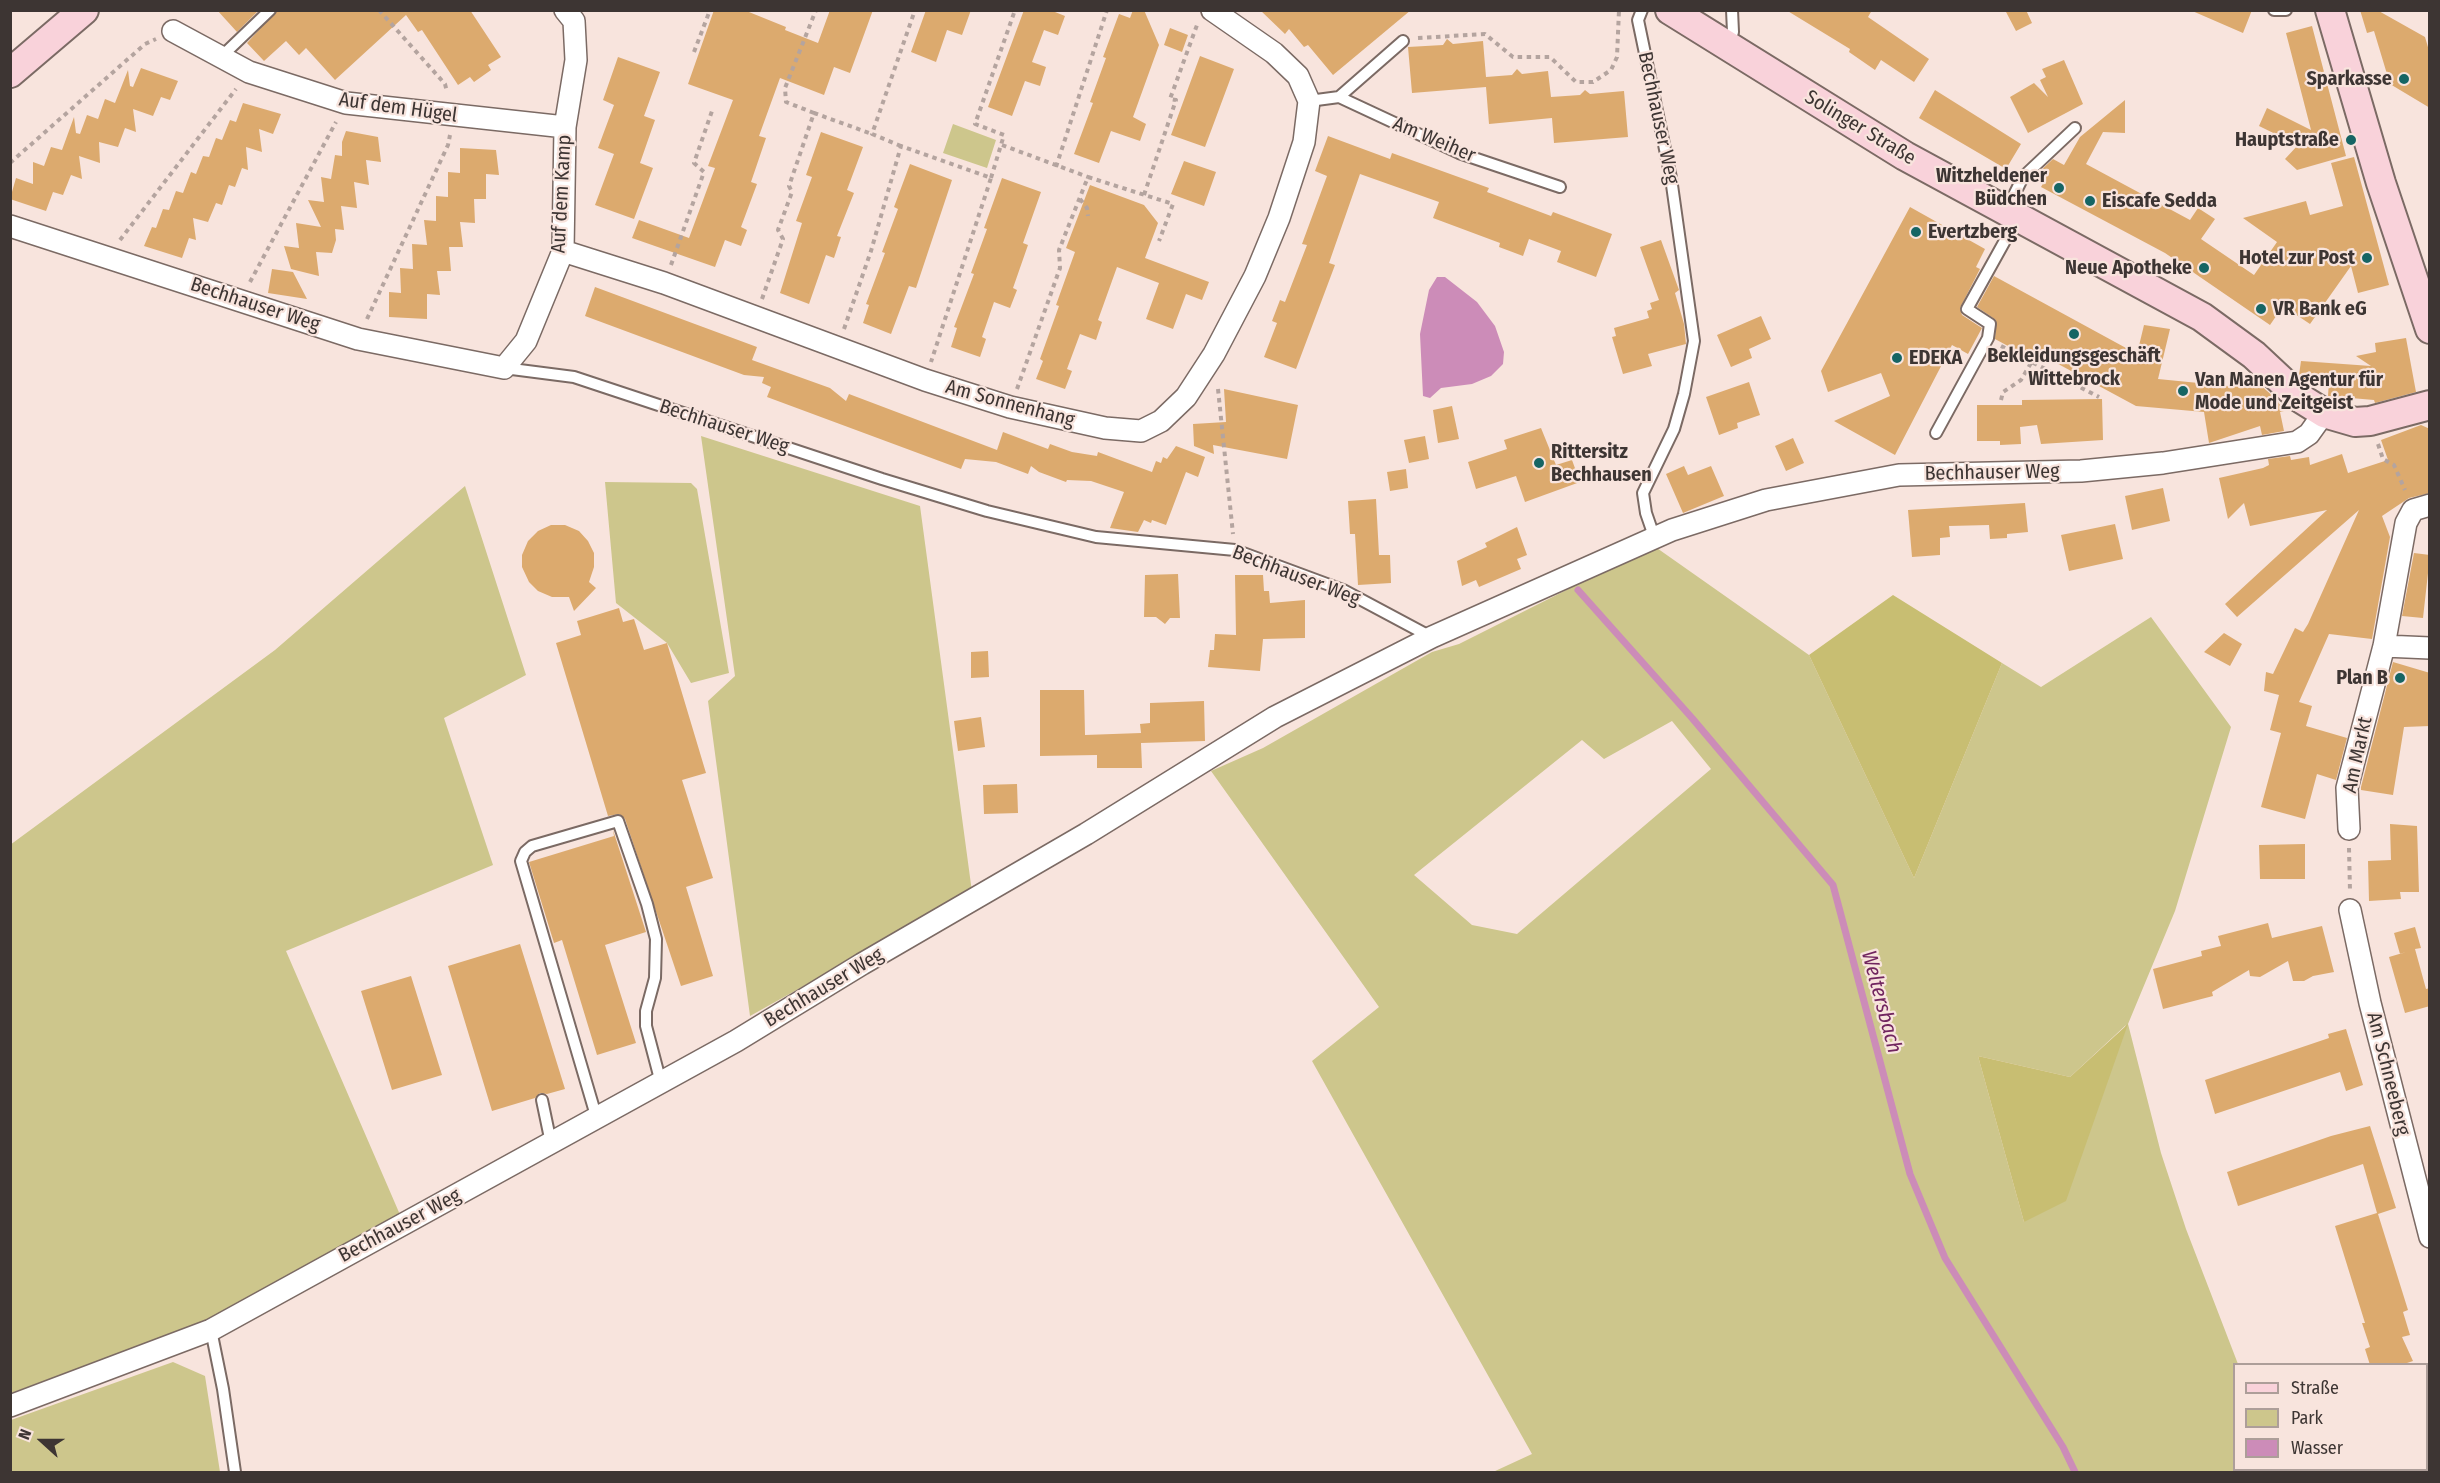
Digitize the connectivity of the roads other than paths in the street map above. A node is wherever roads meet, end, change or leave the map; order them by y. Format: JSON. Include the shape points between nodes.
{"nodes":[{"id":1,"x":84,"y":10,"type":"edge"},
{"id":2,"x":270,"y":10,"type":"edge"},
{"id":3,"x":565,"y":10,"type":"edge"},
{"id":4,"x":1642,"y":10,"type":"edge"},
{"id":5,"x":1670,"y":10,"type":"edge"},
{"id":6,"x":1732,"y":10,"type":"edge"},
{"id":7,"x":2274,"y":10,"type":"edge"},
{"id":8,"x":2286,"y":10,"type":"edge"},
{"id":9,"x":2330,"y":10,"type":"edge"},
{"id":10,"x":1205,"y":16,"type":"edge"},
{"id":11,"x":173,"y":32,"type":"road end"},
{"id":12,"x":1403,"y":41,"type":"road end"},
{"id":13,"x":1726,"y":46,"type":"junction"},
{"id":14,"x":221,"y":57,"type":"junction"},
{"id":15,"x":10,"y":73,"type":"edge"},
{"id":16,"x":1340,"y":97,"type":"junction"},
{"id":17,"x":1310,"y":101,"type":"junction"},
{"id":18,"x":565,"y":127,"type":"junction"},
{"id":19,"x":2075,"y":128,"type":"dead end"},
{"id":20,"x":1560,"y":187,"type":"dead end"},
{"id":21,"x":2012,"y":214,"type":"junction"},
{"id":22,"x":10,"y":226,"type":"edge"},
{"id":23,"x":563,"y":251,"type":"junction"},
{"id":24,"x":2430,"y":329,"type":"edge"},
{"id":25,"x":504,"y":368,"type":"junction"},
{"id":26,"x":2430,"y":405,"type":"edge"},
{"id":27,"x":2324,"y":413,"type":"junction"},
{"id":28,"x":1936,"y":433,"type":"dead end"},
{"id":29,"x":2421,"y":508,"type":"edge"},
{"id":30,"x":1655,"y":539,"type":"junction"},
{"id":31,"x":1432,"y":637,"type":"junction"},
{"id":32,"x":2384,"y":646,"type":"junction"},
{"id":33,"x":2430,"y":648,"type":"edge"},
{"id":34,"x":2349,"y":829,"type":"road end"},
{"id":35,"x":2350,"y":910,"type":"road end"},
{"id":36,"x":661,"y":1083,"type":"junction"},
{"id":37,"x":542,"y":1100,"type":"dead end"},
{"id":38,"x":597,"y":1119,"type":"junction"},
{"id":39,"x":551,"y":1143,"type":"junction"},
{"id":40,"x":2430,"y":1237,"type":"edge"},
{"id":41,"x":211,"y":1330,"type":"junction"},
{"id":42,"x":10,"y":1406,"type":"edge"},
{"id":43,"x":235,"y":1473,"type":"edge"}],
"edges":[{"from":1,"to":15,"type":"main road"},
{"from":2,"to":14,"type":"lane"},
{"from":3,"to":18,"type":"street","name":"Auf dem Kamp","via":[[574,21],[576,60]]},
{"from":4,"to":30,"type":"lane","name":"Bechhauser Weg","via":[[1638,20],[1671,178],[1694,341],[1674,429],[1643,493]]},
{"from":5,"to":13,"type":"main road","name":"Solinger Straße"},
{"from":6,"to":13,"type":"lane","via":[[1733,32]]},
{"from":7,"to":8,"type":"lane"},
{"from":9,"to":24,"type":"main road","via":[[2381,183]]},
{"from":10,"to":17,"type":"street","via":[[1274,54],[1298,76]]},
{"from":11,"to":14,"type":"street","name":"Auf dem Hügel"},
{"from":12,"to":16,"type":"lane"},
{"from":13,"to":21,"type":"main road","name":"Solinger Straße","via":[[1896,151]]},
{"from":14,"to":18,"type":"street","name":"Auf dem Hügel","via":[[249,72],[346,103]]},
{"from":16,"to":17,"type":"lane"},
{"from":16,"to":20,"type":"lane","name":"Am Weiher","via":[[1459,153]]},
{"from":17,"to":23,"type":"street","name":"Am Sonnenhang","via":[[1304,142],[1255,276],[1214,354],[1186,397],[1161,421],[1141,431],[1105,428],[1010,407],[925,380],[664,283]]},
{"from":18,"to":23,"type":"street","name":"Auf dem Kamp"},
{"from":19,"to":21,"type":"lane","via":[[2023,177]]},
{"from":21,"to":27,"type":"main road","name":"Solinger Straße","via":[[2202,317],[2254,355],[2300,398]]},
{"from":21,"to":28,"type":"lane","via":[[1967,309],[1990,324],[1988,338]]},
{"from":22,"to":25,"type":"street","name":"Bechhauser Weg","via":[[358,339]]},
{"from":23,"to":25,"type":"street","name":"Auf dem Kamp","via":[[526,341]]},
{"from":25,"to":31,"type":"lane","name":"Bechhauser Weg","via":[[574,377],[987,511],[1096,537],[1235,550],[1342,590]]},
{"from":26,"to":27,"type":"main road","name":"Solinger Straße","via":[[2370,421],[2355,422]]},
{"from":27,"to":30,"type":"street","name":"Bechhauser Weg","via":[[2309,434],[2297,442],[2081,471],[1899,475],[1766,500]]},
{"from":29,"to":32,"type":"street","name":"Am Markt","via":[[2406,523]]},
{"from":30,"to":31,"type":"street","name":"Bechhauser Weg"},
{"from":31,"to":36,"type":"street","name":"Bechhauser Weg","via":[[1275,717],[1086,834]]},
{"from":32,"to":33,"type":"street"},
{"from":32,"to":34,"type":"street","name":"Am Markt","via":[[2347,788]]},
{"from":35,"to":40,"type":"street","name":"Am Schneeberg"},
{"from":36,"to":38,"type":"street","name":"Bechhauser Weg"},
{"from":36,"to":38,"type":"lane","via":[[646,1026],[655,978],[656,939],[618,821],[532,846],[521,861]]},
{"from":37,"to":39,"type":"lane"},
{"from":38,"to":39,"type":"street","name":"Bechhauser Weg"},
{"from":39,"to":41,"type":"street","name":"Bechhauser Weg"},
{"from":41,"to":42,"type":"street","name":"Bechhauser Weg"},
{"from":41,"to":43,"type":"lane"}]}
